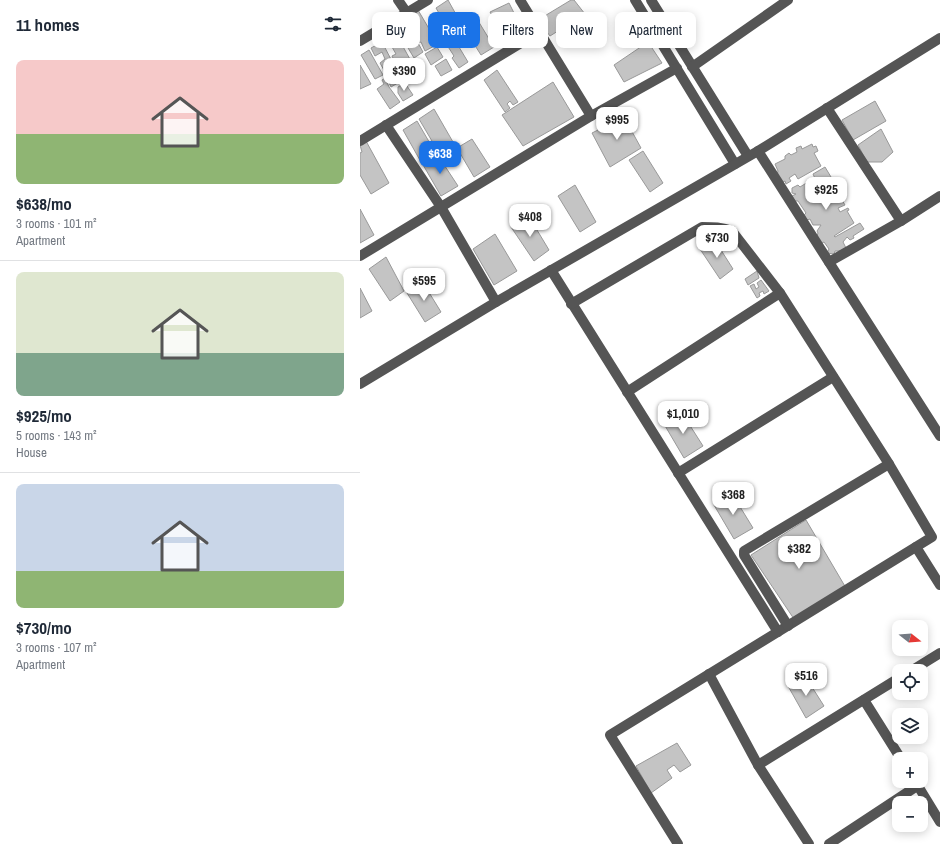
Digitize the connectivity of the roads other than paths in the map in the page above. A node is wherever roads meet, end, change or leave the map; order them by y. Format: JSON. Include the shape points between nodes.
{"nodes":[{"id":1,"x":398,"y":0,"type":"edge"},
{"id":2,"x":428,"y":0,"type":"edge"},
{"id":3,"x":520,"y":0,"type":"edge"},
{"id":4,"x":635,"y":0,"type":"edge"},
{"id":5,"x":651,"y":0,"type":"edge"},
{"id":6,"x":788,"y":0,"type":"edge"},
{"id":7,"x":776,"y":3,"type":"edge"},
{"id":8,"x":405,"y":12,"type":"edge"},
{"id":9,"x":408,"y":12,"type":"edge"},
{"id":10,"x":527,"y":12,"type":"edge"},
{"id":11,"x":372,"y":34,"type":"edge"},
{"id":12,"x":940,"y":38,"type":"edge"},
{"id":13,"x":360,"y":41,"type":"edge"},
{"id":14,"x":548,"y":47,"type":"edge"},
{"id":15,"x":513,"y":48,"type":"edge"},
{"id":16,"x":692,"y":66,"type":"junction"},
{"id":17,"x":677,"y":68,"type":"junction"},
{"id":18,"x":827,"y":108,"type":"junction"},
{"id":19,"x":591,"y":116,"type":"junction"},
{"id":20,"x":386,"y":125,"type":"junction"},
{"id":21,"x":360,"y":141,"type":"edge"},
{"id":22,"x":758,"y":151,"type":"junction"},
{"id":23,"x":748,"y":156,"type":"junction"},
{"id":24,"x":735,"y":164,"type":"junction"},
{"id":25,"x":940,"y":196,"type":"edge"},
{"id":26,"x":441,"y":207,"type":"junction"},
{"id":27,"x":901,"y":221,"type":"junction"},
{"id":28,"x":360,"y":256,"type":"edge"},
{"id":29,"x":829,"y":262,"type":"junction"},
{"id":30,"x":550,"y":270,"type":"junction"},
{"id":31,"x":780,"y":293,"type":"junction"},
{"id":32,"x":496,"y":302,"type":"junction"},
{"id":33,"x":571,"y":304,"type":"junction"},
{"id":34,"x":833,"y":377,"type":"junction"},
{"id":35,"x":360,"y":384,"type":"edge"},
{"id":36,"x":627,"y":392,"type":"junction"},
{"id":37,"x":940,"y":436,"type":"edge"},
{"id":38,"x":888,"y":464,"type":"junction"},
{"id":39,"x":678,"y":473,"type":"junction"},
{"id":40,"x":936,"y":535,"type":"edge"},
{"id":41,"x":916,"y":547,"type":"junction"},
{"id":42,"x":940,"y":585,"type":"edge"},
{"id":43,"x":788,"y":626,"type":"junction"},
{"id":44,"x":778,"y":632,"type":"junction"},
{"id":45,"x":940,"y":653,"type":"edge"},
{"id":46,"x":922,"y":664,"type":"edge"},
{"id":47,"x":709,"y":674,"type":"junction"},
{"id":48,"x":892,"y":682,"type":"edge"},
{"id":49,"x":864,"y":700,"type":"junction"},
{"id":50,"x":897,"y":752,"type":"edge"},
{"id":51,"x":758,"y":765,"type":"junction"},
{"id":52,"x":910,"y":788,"type":"edge"},
{"id":53,"x":919,"y":788,"type":"edge"},
{"id":54,"x":940,"y":822,"type":"edge"},
{"id":55,"x":678,"y":844,"type":"edge"},
{"id":56,"x":809,"y":844,"type":"edge"},
{"id":57,"x":829,"y":844,"type":"edge"}],
"edges":[{"from":1,"to":8,"type":"street"},
{"from":2,"to":9,"type":"street"},
{"from":3,"to":10,"type":"street"},
{"from":4,"to":17,"type":"street"},
{"from":5,"to":16,"type":"street"},
{"from":6,"to":7,"type":"street"},
{"from":7,"to":16,"type":"street"},
{"from":11,"to":13,"type":"street"},
{"from":12,"to":18,"type":"street"},
{"from":14,"to":19,"type":"street"},
{"from":15,"to":20,"type":"street"},
{"from":16,"to":23,"type":"street"},
{"from":17,"to":19,"type":"street"},
{"from":17,"to":24,"type":"street"},
{"from":18,"to":22,"type":"street"},
{"from":18,"to":27,"type":"street"},
{"from":19,"to":26,"type":"street"},
{"from":20,"to":21,"type":"street"},
{"from":20,"to":26,"type":"street"},
{"from":22,"to":23,"type":"street"},
{"from":22,"to":29,"type":"street"},
{"from":23,"to":24,"type":"street"},
{"from":24,"to":30,"type":"street"},
{"from":25,"to":27,"type":"street"},
{"from":26,"to":28,"type":"street"},
{"from":26,"to":32,"type":"street"},
{"from":27,"to":29,"type":"street"},
{"from":29,"to":37,"type":"street"},
{"from":30,"to":32,"type":"street"},
{"from":30,"to":33,"type":"street"},
{"from":31,"to":33,"type":"street","via":[[732,231],[702,227]]},
{"from":31,"to":34,"type":"street"},
{"from":31,"to":36,"type":"street"},
{"from":32,"to":35,"type":"street"},
{"from":33,"to":36,"type":"street"},
{"from":34,"to":38,"type":"street"},
{"from":34,"to":39,"type":"street"},
{"from":36,"to":39,"type":"street"},
{"from":38,"to":40,"type":"street"},
{"from":38,"to":43,"type":"street","via":[[744,551],[744,555]]},
{"from":39,"to":44,"type":"street"},
{"from":40,"to":41,"type":"street"},
{"from":41,"to":42,"type":"street"},
{"from":41,"to":43,"type":"street"},
{"from":43,"to":44,"type":"street"},
{"from":44,"to":47,"type":"street"},
{"from":45,"to":46,"type":"street"},
{"from":47,"to":51,"type":"street"},
{"from":47,"to":55,"type":"street","via":[[610,735]]},
{"from":48,"to":49,"type":"street"},
{"from":49,"to":50,"type":"street"},
{"from":49,"to":51,"type":"street"},
{"from":51,"to":56,"type":"street"},
{"from":52,"to":57,"type":"street"},
{"from":53,"to":54,"type":"street"}]}
